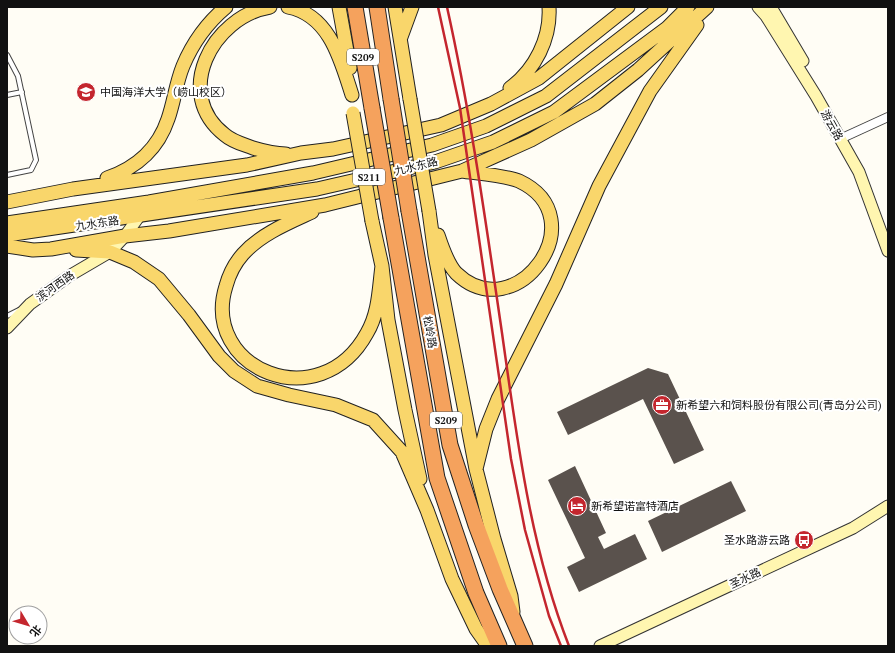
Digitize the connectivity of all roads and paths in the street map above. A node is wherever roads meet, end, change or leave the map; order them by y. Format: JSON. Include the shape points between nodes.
{"nodes":[{"id":1,"x":226,"y":7,"type":"edge"},
{"id":2,"x":270,"y":7,"type":"edge"},
{"id":3,"x":288,"y":7,"type":"edge"},
{"id":4,"x":339,"y":7,"type":"edge"},
{"id":5,"x":355,"y":7,"type":"edge"},
{"id":6,"x":377,"y":7,"type":"edge"},
{"id":7,"x":395,"y":7,"type":"edge"},
{"id":8,"x":412,"y":7,"type":"edge"},
{"id":9,"x":549,"y":7,"type":"edge"},
{"id":10,"x":628,"y":7,"type":"edge"},
{"id":11,"x":661,"y":7,"type":"edge"},
{"id":12,"x":688,"y":7,"type":"edge"},
{"id":13,"x":708,"y":7,"type":"edge"},
{"id":14,"x":758,"y":7,"type":"edge"},
{"id":15,"x":771,"y":7,"type":"edge"},
{"id":16,"x":401,"y":39,"type":"junction"},
{"id":17,"x":7,"y":55,"type":"edge"},
{"id":18,"x":22,"y":92,"type":"junction"},
{"id":19,"x":7,"y":95,"type":"edge"},
{"id":20,"x":352,"y":95,"type":"junction"},
{"id":21,"x":478,"y":110,"type":"junction"},
{"id":22,"x":888,"y":117,"type":"edge"},
{"id":23,"x":843,"y":138,"type":"junction"},
{"id":24,"x":301,"y":153,"type":"junction"},
{"id":25,"x":462,"y":171,"type":"junction"},
{"id":26,"x":7,"y":175,"type":"edge"},
{"id":27,"x":73,"y":189,"type":"junction"},
{"id":28,"x":7,"y":202,"type":"edge"},
{"id":29,"x":149,"y":202,"type":"junction"},
{"id":30,"x":325,"y":205,"type":"junction"},
{"id":31,"x":429,"y":211,"type":"junction"},
{"id":32,"x":139,"y":217,"type":"junction"},
{"id":33,"x":7,"y":223,"type":"edge"},
{"id":34,"x":888,"y":229,"type":"edge"},
{"id":35,"x":7,"y":235,"type":"edge"},
{"id":36,"x":125,"y":236,"type":"junction"},
{"id":37,"x":7,"y":246,"type":"edge"},
{"id":38,"x":51,"y":249,"type":"junction"},
{"id":39,"x":888,"y":251,"type":"edge"},
{"id":40,"x":110,"y":252,"type":"junction"},
{"id":41,"x":382,"y":266,"type":"junction"},
{"id":42,"x":30,"y":304,"type":"junction"},
{"id":43,"x":7,"y":316,"type":"edge"},
{"id":44,"x":7,"y":328,"type":"edge"},
{"id":45,"x":476,"y":469,"type":"junction"},
{"id":46,"x":888,"y":506,"type":"edge"},
{"id":47,"x":427,"y":510,"type":"junction"},
{"id":48,"x":514,"y":620,"type":"junction"},
{"id":49,"x":488,"y":646,"type":"edge"},
{"id":50,"x":499,"y":646,"type":"edge"},
{"id":51,"x":525,"y":646,"type":"edge"},
{"id":52,"x":600,"y":646,"type":"edge"}],
"edges":[{"from":1,"to":27,"type":"main road","via":[[211,20],[192,47],[181,73],[168,119],[152,149],[123,173]]},
{"from":2,"to":24,"type":"main road","via":[[250,12],[217,38],[204,61],[201,88],[203,102],[214,124],[237,143],[282,154]]},
{"from":3,"to":20,"type":"main road","via":[[306,14],[332,39]]},
{"from":4,"to":20,"type":"main road","via":[[351,72]]},
{"from":5,"to":50,"type":"highway","name":"松岭路","number":"S209","bridge":true,"via":[[437,478],[476,593]]},
{"from":6,"to":48,"type":"highway","name":"松岭路","number":"S209","bridge":true,"via":[[450,445],[479,532]]},
{"from":7,"to":16,"type":"main road"},
{"from":8,"to":16,"type":"main road"},
{"from":9,"to":21,"type":"main road","via":[[550,21],[544,46],[520,80]]},
{"from":10,"to":21,"type":"main road","via":[[539,78]]},
{"from":11,"to":29,"type":"main road","name":"九水东路","number":"S211","via":[[546,96],[486,126],[432,145],[320,171]]},
{"from":12,"to":32,"type":"main road","name":"九水东路","number":"S211","via":[[667,28],[554,112],[493,142],[435,162],[317,189]]},
{"from":13,"to":25,"type":"main road","via":[[638,70],[595,104],[531,140]]},
{"from":13,"to":45,"type":"main road","via":[[650,91],[599,186],[556,284],[498,399],[486,428]]},
{"from":14,"to":23,"type":"main road","name":"游云路"},
{"from":15,"to":23,"type":"main road","name":"游云路"},
{"from":16,"to":31,"type":"main road","bridge":true},
{"from":17,"to":18,"type":"lane","via":[[18,76]]},
{"from":18,"to":19,"type":"lane"},
{"from":18,"to":26,"type":"lane","via":[[36,160],[31,170]]},
{"from":20,"to":41,"type":"main road","bridge":true,"via":[[372,221]]},
{"from":21,"to":24,"type":"main road","via":[[441,125],[333,149]]},
{"from":22,"to":23,"type":"street"},
{"from":23,"to":34,"type":"main road","name":"游云路","via":[[865,169]]},
{"from":23,"to":39,"type":"main road","name":"游云路","via":[[859,172]]},
{"from":24,"to":27,"type":"main road","via":[[247,165]]},
{"from":25,"to":30,"type":"main road"},
{"from":25,"to":31,"type":"main road","via":[[518,181],[542,200],[549,214],[552,231],[550,245],[539,266],[520,283],[496,289],[483,288],[467,281],[456,272],[445,254]]},
{"from":27,"to":28,"type":"main road"},
{"from":29,"to":32,"type":"main road","name":"滨河西路"},
{"from":29,"to":33,"type":"main road","name":"九水东路","number":"S211"},
{"from":30,"to":36,"type":"main road","via":[[169,232]]},
{"from":30,"to":41,"type":"main road","via":[[275,230],[251,246],[234,267],[223,294],[222,311],[231,341],[239,352],[264,371],[279,377],[311,378],[334,369],[354,354],[368,333],[376,312]]},
{"from":31,"to":45,"type":"main road"},
{"from":32,"to":35,"type":"main road","name":"九水东路","number":"S211"},
{"from":32,"to":36,"type":"main road","name":"滨河西路"},
{"from":36,"to":38,"type":"main road"},
{"from":36,"to":40,"type":"main road","name":"滨河西路"},
{"from":37,"to":38,"type":"main road","via":[[33,250]]},
{"from":38,"to":40,"type":"main road"},
{"from":40,"to":42,"type":"main road","name":"滨河西路","via":[[69,276]]},
{"from":40,"to":47,"type":"main road","via":[[134,262],[159,279],[219,356],[234,371],[257,386],[336,405],[373,420],[402,452]]},
{"from":41,"to":47,"type":"main road","via":[[388,320],[403,402]]},
{"from":42,"to":43,"type":"lane"},
{"from":42,"to":44,"type":"main road","name":"滨河西路"},
{"from":45,"to":48,"type":"main road","via":[[511,596]]},
{"from":46,"to":52,"type":"main road","name":"圣水路","via":[[853,528]]},
{"from":47,"to":49,"type":"main road","via":[[452,579],[476,629]]},
{"from":48,"to":51,"type":"highway","name":"松岭路","number":"S209"}]}
